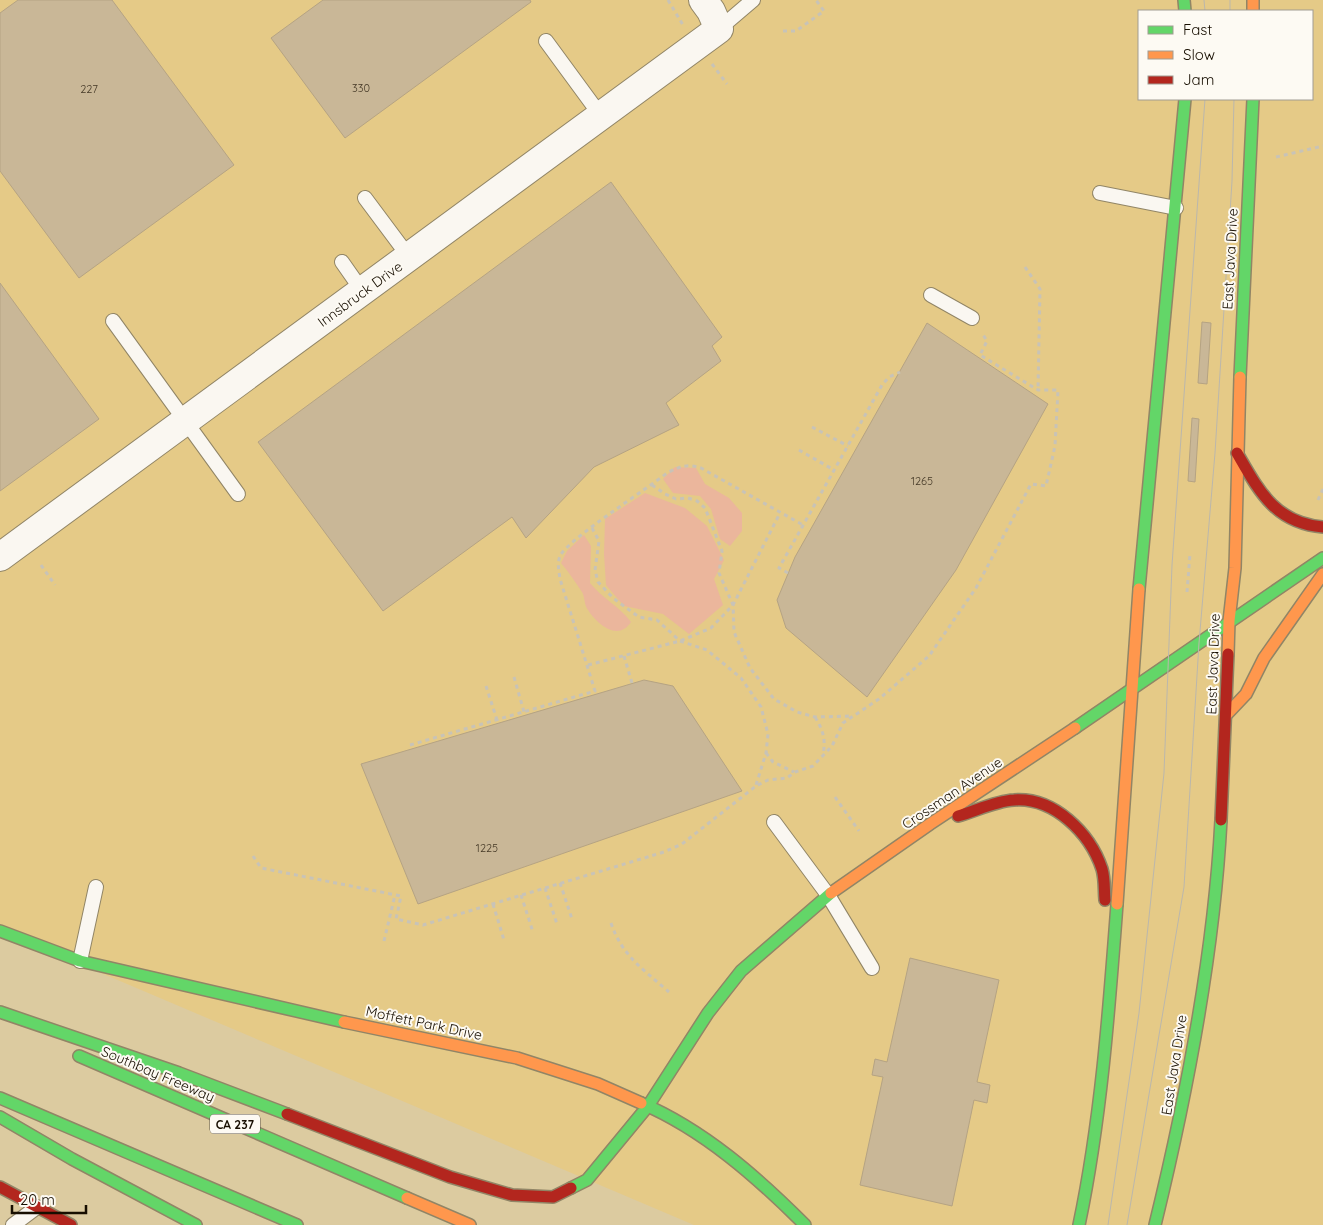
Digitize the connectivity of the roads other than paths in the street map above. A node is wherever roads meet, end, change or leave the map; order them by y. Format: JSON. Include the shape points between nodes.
{"nodes":[{"id":1,"x":703,"y":0,"type":"edge"},
{"id":2,"x":753,"y":0,"type":"edge"},
{"id":3,"x":719,"y":29,"type":"junction"},
{"id":4,"x":546,"y":41,"type":"dead end"},
{"id":5,"x":1184,"y":100,"type":"edge"},
{"id":6,"x":1252,"y":100,"type":"edge"},
{"id":7,"x":601,"y":116,"type":"junction"},
{"id":8,"x":1100,"y":193,"type":"dead end"},
{"id":9,"x":364,"y":198,"type":"dead end"},
{"id":10,"x":1176,"y":208,"type":"junction"},
{"id":11,"x":409,"y":257,"type":"junction"},
{"id":12,"x":342,"y":262,"type":"dead end"},
{"id":13,"x":363,"y":292,"type":"junction"},
{"id":14,"x":931,"y":296,"type":"dead end"},
{"id":15,"x":972,"y":318,"type":"road end"},
{"id":16,"x":112,"y":321,"type":"dead end"},
{"id":17,"x":185,"y":421,"type":"junction"},
{"id":18,"x":1236,"y":451,"type":"junction"},
{"id":19,"x":238,"y":494,"type":"dead end"},
{"id":20,"x":1323,"y":527,"type":"edge"},
{"id":21,"x":0,"y":557,"type":"edge"},
{"id":22,"x":1323,"y":558,"type":"edge"},
{"id":23,"x":1323,"y":574,"type":"edge"},
{"id":24,"x":1229,"y":621,"type":"junction"},
{"id":25,"x":1134,"y":689,"type":"junction"},
{"id":26,"x":1227,"y":714,"type":"junction"},
{"id":27,"x":774,"y":822,"type":"dead end"},
{"id":28,"x":930,"y":824,"type":"junction"},
{"id":29,"x":96,"y":887,"type":"dead end"},
{"id":30,"x":828,"y":895,"type":"junction"},
{"id":31,"x":0,"y":931,"type":"edge"},
{"id":32,"x":80,"y":961,"type":"junction"},
{"id":33,"x":872,"y":968,"type":"dead end"},
{"id":34,"x":1111,"y":982,"type":"junction"},
{"id":35,"x":0,"y":1012,"type":"edge"},
{"id":36,"x":0,"y":1022,"type":"edge"},
{"id":37,"x":27,"y":1034,"type":"dead end"},
{"id":38,"x":72,"y":1053,"type":"dead end"},
{"id":39,"x":0,"y":1098,"type":"edge"},
{"id":40,"x":648,"y":1106,"type":"junction"},
{"id":41,"x":0,"y":1117,"type":"edge"},
{"id":42,"x":0,"y":1187,"type":"edge"},
{"id":43,"x":37,"y":1207,"type":"junction"},
{"id":44,"x":13,"y":1225,"type":"edge"},
{"id":45,"x":72,"y":1225,"type":"edge"},
{"id":46,"x":196,"y":1225,"type":"edge"},
{"id":47,"x":297,"y":1225,"type":"edge"},
{"id":48,"x":470,"y":1225,"type":"edge"},
{"id":49,"x":805,"y":1225,"type":"edge"},
{"id":50,"x":1079,"y":1225,"type":"edge"},
{"id":51,"x":1155,"y":1225,"type":"edge"}],
"edges":[{"from":1,"to":3,"type":"street"},
{"from":2,"to":3,"type":"lane"},
{"from":3,"to":7,"type":"street","name":"Innsbruck Drive"},
{"from":4,"to":7,"type":"lane"},
{"from":5,"to":10,"type":"main road","via":[[1184,138]]},
{"from":6,"to":18,"type":"main road","name":"East Java Drive"},
{"from":7,"to":11,"type":"street","name":"Innsbruck Drive"},
{"from":8,"to":10,"type":"lane"},
{"from":9,"to":11,"type":"lane"},
{"from":10,"to":25,"type":"main road","via":[[1145,510]]},
{"from":11,"to":13,"type":"street","name":"Innsbruck Drive"},
{"from":12,"to":13,"type":"lane"},
{"from":13,"to":17,"type":"street","name":"Innsbruck Drive"},
{"from":14,"to":15,"type":"lane"},
{"from":16,"to":17,"type":"lane"},
{"from":17,"to":19,"type":"lane"},
{"from":17,"to":21,"type":"street","name":"Innsbruck Drive"},
{"from":18,"to":20,"type":"main road","via":[[1260,494],[1281,515],[1300,524]]},
{"from":18,"to":24,"type":"main road","name":"East Java Drive","via":[[1235,568]]},
{"from":22,"to":24,"type":"main road","name":"Crossman Avenue"},
{"from":23,"to":26,"type":"main road","via":[[1264,658],[1246,694]]},
{"from":24,"to":25,"type":"main road","name":"Crossman Avenue"},
{"from":24,"to":26,"type":"main road","name":"East Java Drive"},
{"from":25,"to":28,"type":"main road","name":"Crossman Avenue"},
{"from":25,"to":34,"type":"main road"},
{"from":26,"to":51,"type":"main road","name":"East Java Drive","via":[[1217,894],[1178,1132]]},
{"from":27,"to":30,"type":"lane"},
{"from":28,"to":30,"type":"main road","name":"Crossman Avenue"},
{"from":28,"to":34,"type":"main road","via":[[1013,800],[1044,804],[1076,826],[1097,857],[1102,871]]},
{"from":29,"to":32,"type":"lane"},
{"from":30,"to":33,"type":"lane"},
{"from":30,"to":40,"type":"main road","name":"Crossman Avenue","via":[[741,971],[708,1013]]},
{"from":31,"to":32,"type":"main road","name":"Moffett Park Drive"},
{"from":32,"to":40,"type":"main road","name":"Moffett Park Drive","via":[[410,1037],[517,1058],[598,1084]]},
{"from":34,"to":50,"type":"main road","via":[[1100,1090]]},
{"from":35,"to":40,"type":"main road","name":"Crossman Avenue","via":[[179,1073],[450,1177],[512,1195],[553,1197],[587,1180]]},
{"from":36,"to":37,"type":"main road"},
{"from":38,"to":48,"type":"main road","name":"Southbay Freeway","number":"CA 237"},
{"from":39,"to":47,"type":"main road"},
{"from":40,"to":49,"type":"main road","name":"Moffett Park Drive","via":[[710,1142],[770,1190]]},
{"from":41,"to":46,"type":"main road"},
{"from":42,"to":43,"type":"main road"},
{"from":43,"to":44,"type":"lane"},
{"from":43,"to":45,"type":"main road"}]}
